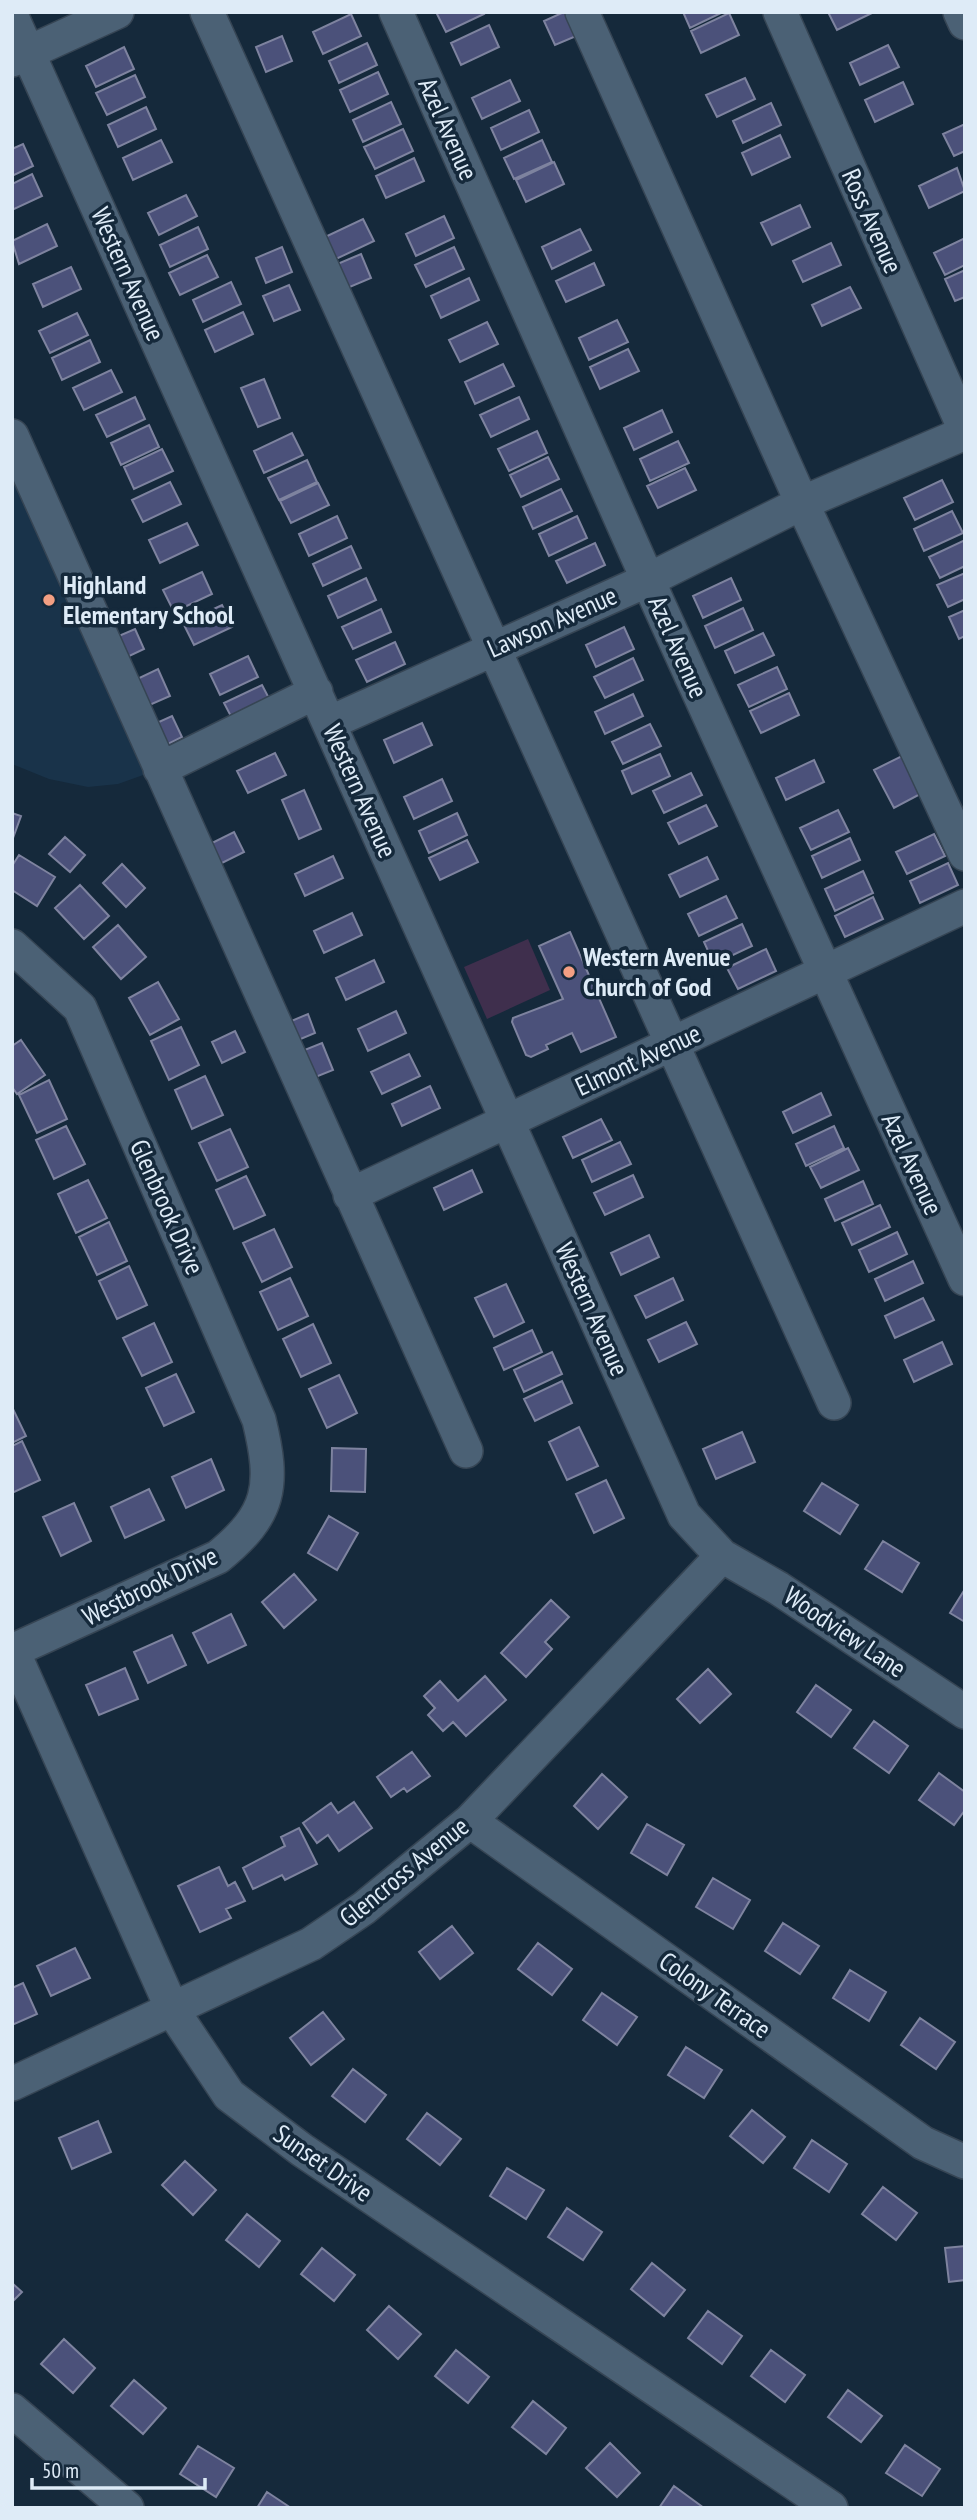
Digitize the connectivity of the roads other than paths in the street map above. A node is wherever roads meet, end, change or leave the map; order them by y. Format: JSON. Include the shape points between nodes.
{"nodes":[{"id":1,"x":117,"y":12,"type":"edge"},
{"id":2,"x":207,"y":12,"type":"edge"},
{"id":3,"x":396,"y":12,"type":"edge"},
{"id":4,"x":582,"y":12,"type":"edge"},
{"id":5,"x":780,"y":12,"type":"edge"},
{"id":6,"x":960,"y":12,"type":"edge"},
{"id":7,"x":12,"y":17,"type":"edge"},
{"id":8,"x":965,"y":23,"type":"edge"},
{"id":9,"x":20,"y":56,"type":"edge"},
{"id":10,"x":965,"y":432,"type":"edge"},
{"id":11,"x":12,"y":436,"type":"edge"},
{"id":12,"x":802,"y":503,"type":"junction"},
{"id":13,"x":648,"y":580,"type":"junction"},
{"id":14,"x":492,"y":648,"type":"junction"},
{"id":15,"x":316,"y":692,"type":"junction"},
{"id":16,"x":329,"y":723,"type":"junction"},
{"id":17,"x":160,"y":769,"type":"junction"},
{"id":18,"x":965,"y":854,"type":"edge"},
{"id":19,"x":965,"y":906,"type":"edge"},
{"id":20,"x":12,"y":946,"type":"edge"},
{"id":21,"x":825,"y":974,"type":"junction"},
{"id":22,"x":673,"y":1044,"type":"junction"},
{"id":23,"x":508,"y":1121,"type":"junction"},
{"id":24,"x":349,"y":1195,"type":"junction"},
{"id":25,"x":965,"y":1279,"type":"edge"},
{"id":26,"x":834,"y":1403,"type":"dead end"},
{"id":27,"x":466,"y":1451,"type":"dead end"},
{"id":28,"x":265,"y":1496,"type":"joint"},
{"id":29,"x":722,"y":1556,"type":"junction"},
{"id":30,"x":13,"y":1650,"type":"edge"},
{"id":31,"x":965,"y":1713,"type":"edge"},
{"id":32,"x":470,"y":1821,"type":"junction"},
{"id":33,"x":173,"y":2011,"type":"junction"},
{"id":34,"x":12,"y":2084,"type":"edge"},
{"id":35,"x":965,"y":2162,"type":"edge"},
{"id":36,"x":12,"y":2410,"type":"edge"},
{"id":37,"x":127,"y":2508,"type":"edge"},
{"id":38,"x":831,"y":2508,"type":"edge"}],
"edges":[{"from":1,"to":9,"type":"street"},
{"from":2,"to":14,"type":"street"},
{"from":3,"to":13,"type":"street","name":"Azel Avenue"},
{"from":4,"to":12,"type":"street"},
{"from":5,"to":10,"type":"street","name":"Ross Avenue"},
{"from":6,"to":8,"type":"street"},
{"from":7,"to":9,"type":"street","name":"Western Avenue"},
{"from":9,"to":15,"type":"street","name":"Western Avenue"},
{"from":10,"to":12,"type":"street","name":"Lawson Avenue"},
{"from":11,"to":17,"type":"street"},
{"from":12,"to":13,"type":"street","name":"Lawson Avenue"},
{"from":12,"to":18,"type":"street"},
{"from":13,"to":14,"type":"street","name":"Lawson Avenue"},
{"from":13,"to":21,"type":"street","name":"Azel Avenue"},
{"from":14,"to":16,"type":"street","name":"Lawson Avenue"},
{"from":14,"to":22,"type":"street"},
{"from":15,"to":16,"type":"street","name":"Western Avenue"},
{"from":15,"to":17,"type":"street"},
{"from":16,"to":23,"type":"street","name":"Western Avenue"},
{"from":17,"to":24,"type":"street"},
{"from":19,"to":21,"type":"street","name":"Elmont Avenue"},
{"from":20,"to":28,"type":"street","name":"Glenbrook Drive","via":[[80,1009],[259,1420],[269,1462]]},
{"from":21,"to":22,"type":"street","name":"Elmont Avenue"},
{"from":21,"to":25,"type":"street","name":"Azel Avenue"},
{"from":22,"to":23,"type":"street","name":"Elmont Avenue"},
{"from":22,"to":26,"type":"street"},
{"from":23,"to":24,"type":"street","name":"Elmont Avenue"},
{"from":23,"to":29,"type":"street","name":"Western Avenue","via":[[684,1515]]},
{"from":24,"to":27,"type":"street"},
{"from":28,"to":30,"type":"street","name":"Westbrook Drive","via":[[247,1534],[218,1557]]},
{"from":29,"to":31,"type":"street","name":"Woodview Lane","via":[[778,1588]]},
{"from":29,"to":32,"type":"street","name":"Glencross Avenue"},
{"from":30,"to":33,"type":"street","name":"Sunset Drive"},
{"from":32,"to":33,"type":"street","name":"Glencross Avenue","via":[[364,1908],[311,1944]]},
{"from":32,"to":35,"type":"street","name":"Colony Terrace","via":[[923,2143]]},
{"from":33,"to":34,"type":"street","name":"Glencross Avenue"},
{"from":33,"to":38,"type":"street","name":"Sunset Drive","via":[[229,2095],[302,2150]]},
{"from":36,"to":37,"type":"street"}]}
